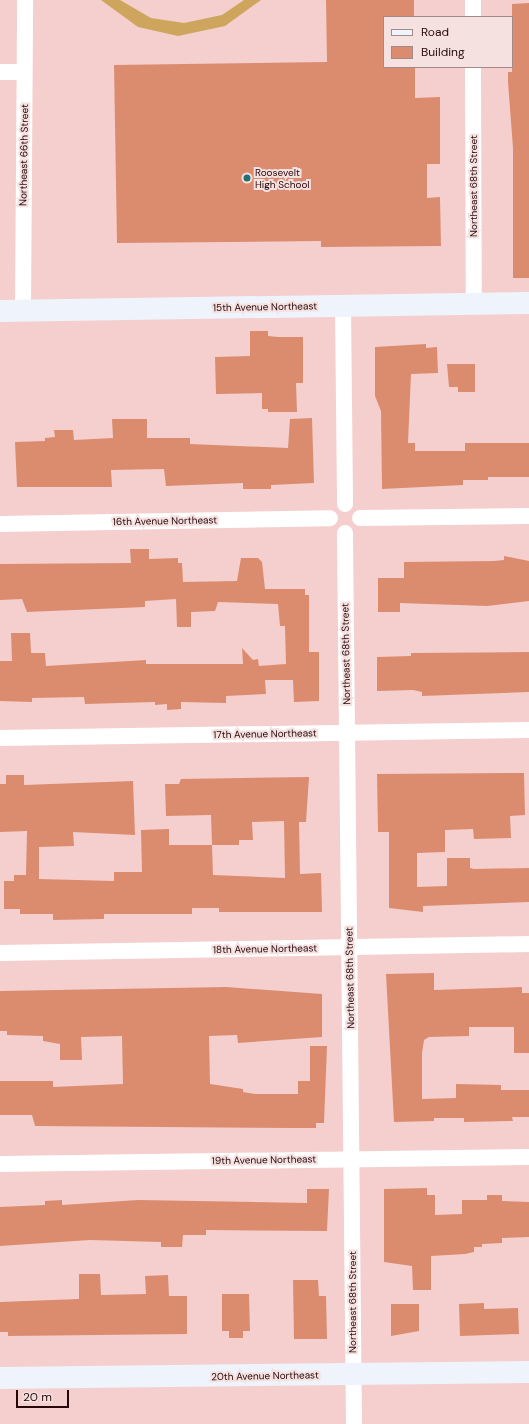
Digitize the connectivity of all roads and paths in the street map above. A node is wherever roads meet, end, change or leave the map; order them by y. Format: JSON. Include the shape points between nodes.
{"nodes":[{"id":1,"x":25,"y":0,"type":"edge"},
{"id":2,"x":473,"y":0,"type":"edge"},
{"id":3,"x":473,"y":16,"type":"edge"},
{"id":4,"x":474,"y":68,"type":"edge"},
{"id":5,"x":0,"y":72,"type":"edge"},
{"id":6,"x":24,"y":72,"type":"junction"},
{"id":7,"x":529,"y":303,"type":"edge"},
{"id":8,"x":474,"y":304,"type":"junction"},
{"id":9,"x":343,"y":306,"type":"junction"},
{"id":10,"x":23,"y":310,"type":"junction"},
{"id":11,"x":0,"y":311,"type":"edge"},
{"id":12,"x":345,"y":504,"type":"junction"},
{"id":13,"x":529,"y":516,"type":"edge"},
{"id":14,"x":330,"y":518,"type":"junction"},
{"id":15,"x":360,"y":518,"type":"junction"},
{"id":16,"x":0,"y":524,"type":"edge"},
{"id":17,"x":344,"y":533,"type":"junction"},
{"id":18,"x":529,"y":730,"type":"edge"},
{"id":19,"x":347,"y":733,"type":"junction"},
{"id":20,"x":0,"y":738,"type":"edge"},
{"id":21,"x":529,"y":944,"type":"edge"},
{"id":22,"x":349,"y":947,"type":"junction"},
{"id":23,"x":0,"y":952,"type":"edge"},
{"id":24,"x":529,"y":1157,"type":"edge"},
{"id":25,"x":353,"y":1159,"type":"junction"},
{"id":26,"x":0,"y":1164,"type":"edge"},
{"id":27,"x":529,"y":1372,"type":"edge"},
{"id":28,"x":354,"y":1374,"type":"junction"},
{"id":29,"x":0,"y":1378,"type":"edge"},
{"id":30,"x":354,"y":1424,"type":"edge"}],
"edges":[{"from":1,"to":6,"type":"street","name":"Northeast 66th Street"},
{"from":2,"to":3,"type":"street"},
{"from":4,"to":8,"type":"street","name":"Northeast 68th Street"},
{"from":5,"to":6,"type":"street"},
{"from":6,"to":10,"type":"street","name":"Northeast 66th Street"},
{"from":7,"to":8,"type":"main road","name":"15th Avenue Northeast"},
{"from":8,"to":9,"type":"main road","name":"15th Avenue Northeast"},
{"from":9,"to":10,"type":"main road","name":"15th Avenue Northeast"},
{"from":9,"to":12,"type":"street"},
{"from":10,"to":11,"type":"main road","name":"15th Avenue Northeast"},
{"from":12,"to":14,"type":"street","via":[[335,507]]},
{"from":12,"to":15,"type":"street","via":[[356,509]]},
{"from":13,"to":15,"type":"street"},
{"from":14,"to":16,"type":"street","name":"16th Avenue Northeast"},
{"from":14,"to":17,"type":"street","via":[[334,528]]},
{"from":15,"to":17,"type":"street","via":[[356,528]]},
{"from":17,"to":19,"type":"street","name":"Northeast 68th Street"},
{"from":18,"to":19,"type":"street","name":"17th Avenue Northeast"},
{"from":19,"to":20,"type":"street","name":"17th Avenue Northeast"},
{"from":19,"to":22,"type":"street","name":"Northeast 68th Street"},
{"from":21,"to":22,"type":"street","name":"18th Avenue Northeast"},
{"from":22,"to":23,"type":"street","name":"18th Avenue Northeast"},
{"from":22,"to":25,"type":"street","name":"Northeast 68th Street"},
{"from":24,"to":25,"type":"street","name":"19th Avenue Northeast"},
{"from":25,"to":26,"type":"street","name":"19th Avenue Northeast"},
{"from":25,"to":28,"type":"street","name":"Northeast 68th Street"},
{"from":27,"to":28,"type":"main road","name":"20th Avenue Northeast"},
{"from":28,"to":29,"type":"main road","name":"20th Avenue Northeast"},
{"from":28,"to":30,"type":"street","name":"Northeast 68th Street"}]}
